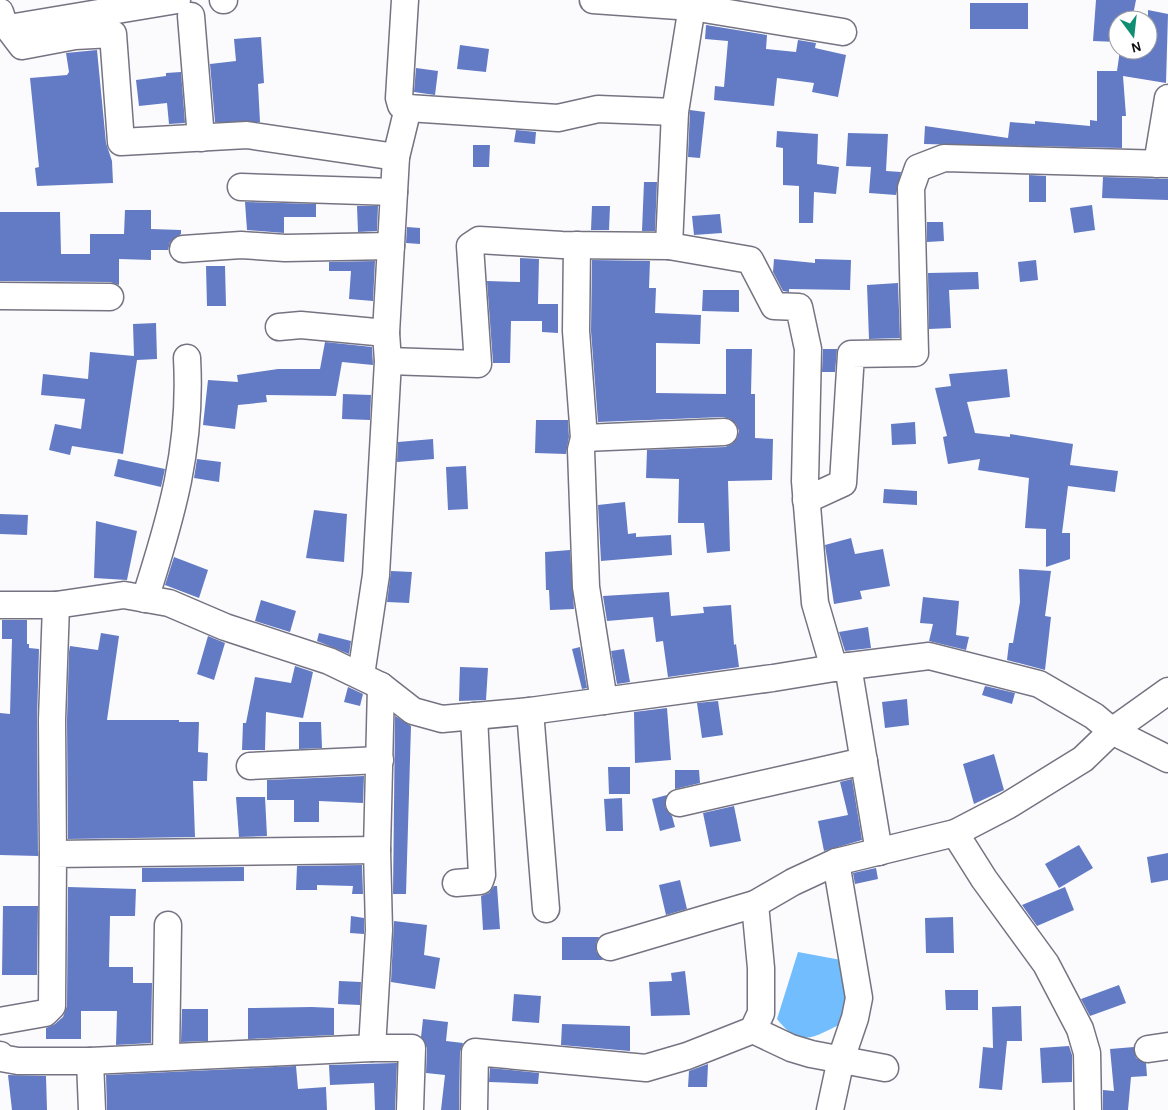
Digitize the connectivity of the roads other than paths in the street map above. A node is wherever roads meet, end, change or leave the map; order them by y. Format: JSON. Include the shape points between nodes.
{"nodes":[{"id":1,"x":405,"y":0,"type":"edge"},
{"id":2,"x":593,"y":0,"type":"edge"},
{"id":3,"x":619,"y":1,"type":"edge"},
{"id":4,"x":692,"y":4,"type":"edge"},
{"id":5,"x":184,"y":8,"type":"edge"},
{"id":6,"x":843,"y":32,"type":"dead end"},
{"id":7,"x":8,"y":35,"type":"edge"},
{"id":8,"x":1168,"y":98,"type":"edge"},
{"id":9,"x":408,"y":108,"type":"junction"},
{"id":10,"x":675,"y":112,"type":"junction"},
{"id":11,"x":201,"y":138,"type":"junction"},
{"id":12,"x":396,"y":157,"type":"junction"},
{"id":13,"x":1162,"y":164,"type":"edge"},
{"id":14,"x":241,"y":187,"type":"dead end"},
{"id":15,"x":394,"y":192,"type":"junction"},
{"id":16,"x":577,"y":245,"type":"junction"},
{"id":17,"x":391,"y":246,"type":"junction"},
{"id":18,"x":669,"y":246,"type":"junction"},
{"id":19,"x":183,"y":249,"type":"dead end"},
{"id":20,"x":0,"y":296,"type":"edge"},
{"id":21,"x":110,"y":297,"type":"dead end"},
{"id":22,"x":279,"y":327,"type":"dead end"},
{"id":23,"x":386,"y":333,"type":"junction"},
{"id":24,"x":187,"y":358,"type":"dead end"},
{"id":25,"x":388,"y":361,"type":"junction"},
{"id":26,"x":724,"y":432,"type":"dead end"},
{"id":27,"x":584,"y":438,"type":"junction"},
{"id":28,"x":806,"y":500,"type":"junction"},
{"id":29,"x":145,"y":599,"type":"junction"},
{"id":30,"x":0,"y":605,"type":"edge"},
{"id":31,"x":56,"y":605,"type":"junction"},
{"id":32,"x":841,"y":667,"type":"junction"},
{"id":33,"x":371,"y":681,"type":"junction"},
{"id":34,"x":1168,"y":691,"type":"edge"},
{"id":35,"x":604,"y":701,"type":"junction"},
{"id":36,"x":530,"y":711,"type":"junction"},
{"id":37,"x":474,"y":716,"type":"junction"},
{"id":38,"x":1112,"y":731,"type":"junction"},
{"id":39,"x":1168,"y":759,"type":"edge"},
{"id":40,"x":380,"y":760,"type":"junction"},
{"id":41,"x":864,"y":761,"type":"junction"},
{"id":42,"x":250,"y":766,"type":"dead end"},
{"id":43,"x":679,"y":803,"type":"dead end"},
{"id":44,"x":956,"y":833,"type":"junction"},
{"id":45,"x":377,"y":850,"type":"junction"},
{"id":46,"x":879,"y":852,"type":"junction"},
{"id":47,"x":52,"y":854,"type":"junction"},
{"id":48,"x":836,"y":862,"type":"junction"},
{"id":49,"x":456,"y":883,"type":"dead end"},
{"id":50,"x":755,"y":904,"type":"junction"},
{"id":51,"x":546,"y":908,"type":"dead end"},
{"id":52,"x":168,"y":925,"type":"dead end"},
{"id":53,"x":610,"y":947,"type":"dead end"},
{"id":54,"x":0,"y":1021,"type":"edge"},
{"id":55,"x":753,"y":1030,"type":"junction"},
{"id":56,"x":372,"y":1048,"type":"junction"},
{"id":57,"x":0,"y":1056,"type":"edge"},
{"id":58,"x":166,"y":1057,"type":"junction"},
{"id":59,"x":841,"y":1058,"type":"junction"},
{"id":60,"x":90,"y":1061,"type":"junction"},
{"id":61,"x":885,"y":1068,"type":"dead end"},
{"id":62,"x":92,"y":1110,"type":"edge"},
{"id":63,"x":410,"y":1110,"type":"edge"},
{"id":64,"x":474,"y":1110,"type":"edge"},
{"id":65,"x":830,"y":1110,"type":"edge"},
{"id":66,"x":1088,"y":1110,"type":"edge"}],
"edges":[{"from":1,"to":9,"type":"street","via":[[398,98],[401,105]]},
{"from":2,"to":3,"type":"street"},
{"from":3,"to":4,"type":"street"},
{"from":4,"to":6,"type":"street"},
{"from":4,"to":10,"type":"street"},
{"from":5,"to":7,"type":"street"},
{"from":5,"to":11,"type":"street"},
{"from":7,"to":11,"type":"street","via":[[113,34],[121,142]]},
{"from":8,"to":13,"type":"street"},
{"from":9,"to":10,"type":"street","via":[[558,118],[598,109]]},
{"from":9,"to":12,"type":"street"},
{"from":10,"to":18,"type":"street"},
{"from":11,"to":12,"type":"street","via":[[247,135]]},
{"from":12,"to":15,"type":"street"},
{"from":13,"to":28,"type":"street","via":[[944,158],[918,168],[911,188],[915,353],[851,354],[843,483]]},
{"from":14,"to":15,"type":"street"},
{"from":15,"to":17,"type":"street"},
{"from":16,"to":18,"type":"street"},
{"from":16,"to":25,"type":"street","via":[[479,240],[470,246],[478,364]]},
{"from":16,"to":27,"type":"street","via":[[576,331]]},
{"from":17,"to":19,"type":"street","via":[[285,248],[241,245]]},
{"from":17,"to":23,"type":"street"},
{"from":18,"to":28,"type":"street","via":[[750,260],[774,306],[798,307],[808,349]]},
{"from":20,"to":21,"type":"street"},
{"from":22,"to":23,"type":"street","via":[[302,325]]},
{"from":23,"to":25,"type":"street"},
{"from":24,"to":29,"type":"street","via":[[190,398],[186,444],[169,524]]},
{"from":25,"to":33,"type":"street"},
{"from":26,"to":27,"type":"street"},
{"from":27,"to":35,"type":"street","via":[[581,450],[586,587]]},
{"from":28,"to":32,"type":"street","via":[[815,604]]},
{"from":29,"to":31,"type":"street","via":[[124,595]]},
{"from":29,"to":33,"type":"street","via":[[169,603],[225,628],[329,661]]},
{"from":30,"to":31,"type":"street"},
{"from":31,"to":47,"type":"street"},
{"from":32,"to":35,"type":"street"},
{"from":32,"to":38,"type":"street","via":[[929,656],[1039,684],[1094,716]]},
{"from":32,"to":41,"type":"street"},
{"from":33,"to":37,"type":"street","via":[[413,711],[442,719]]},
{"from":33,"to":40,"type":"street"},
{"from":34,"to":38,"type":"street"},
{"from":35,"to":36,"type":"street"},
{"from":36,"to":37,"type":"street"},
{"from":36,"to":51,"type":"street"},
{"from":37,"to":49,"type":"street","via":[[482,875],[480,881]]},
{"from":38,"to":39,"type":"street"},
{"from":38,"to":44,"type":"street","via":[[1083,759]]},
{"from":40,"to":42,"type":"street"},
{"from":40,"to":45,"type":"street"},
{"from":41,"to":43,"type":"street"},
{"from":41,"to":46,"type":"street"},
{"from":44,"to":46,"type":"street"},
{"from":44,"to":66,"type":"street","via":[[984,879],[1046,964],[1080,1029],[1087,1052]]},
{"from":45,"to":47,"type":"street"},
{"from":45,"to":56,"type":"street","via":[[379,930]]},
{"from":46,"to":48,"type":"street"},
{"from":47,"to":54,"type":"street","via":[[52,1006],[46,1013]]},
{"from":48,"to":50,"type":"street"},
{"from":48,"to":59,"type":"street","via":[[859,998]]},
{"from":50,"to":53,"type":"street"},
{"from":50,"to":55,"type":"street","via":[[761,1013]]},
{"from":52,"to":58,"type":"street"},
{"from":55,"to":59,"type":"street","via":[[791,1048]]},
{"from":55,"to":64,"type":"street","via":[[646,1068],[475,1052]]},
{"from":56,"to":58,"type":"street"},
{"from":56,"to":63,"type":"street","via":[[412,1048]]},
{"from":57,"to":60,"type":"street","via":[[18,1061]]},
{"from":58,"to":60,"type":"street"},
{"from":59,"to":61,"type":"street"},
{"from":59,"to":65,"type":"street"},
{"from":60,"to":62,"type":"street"}]}
